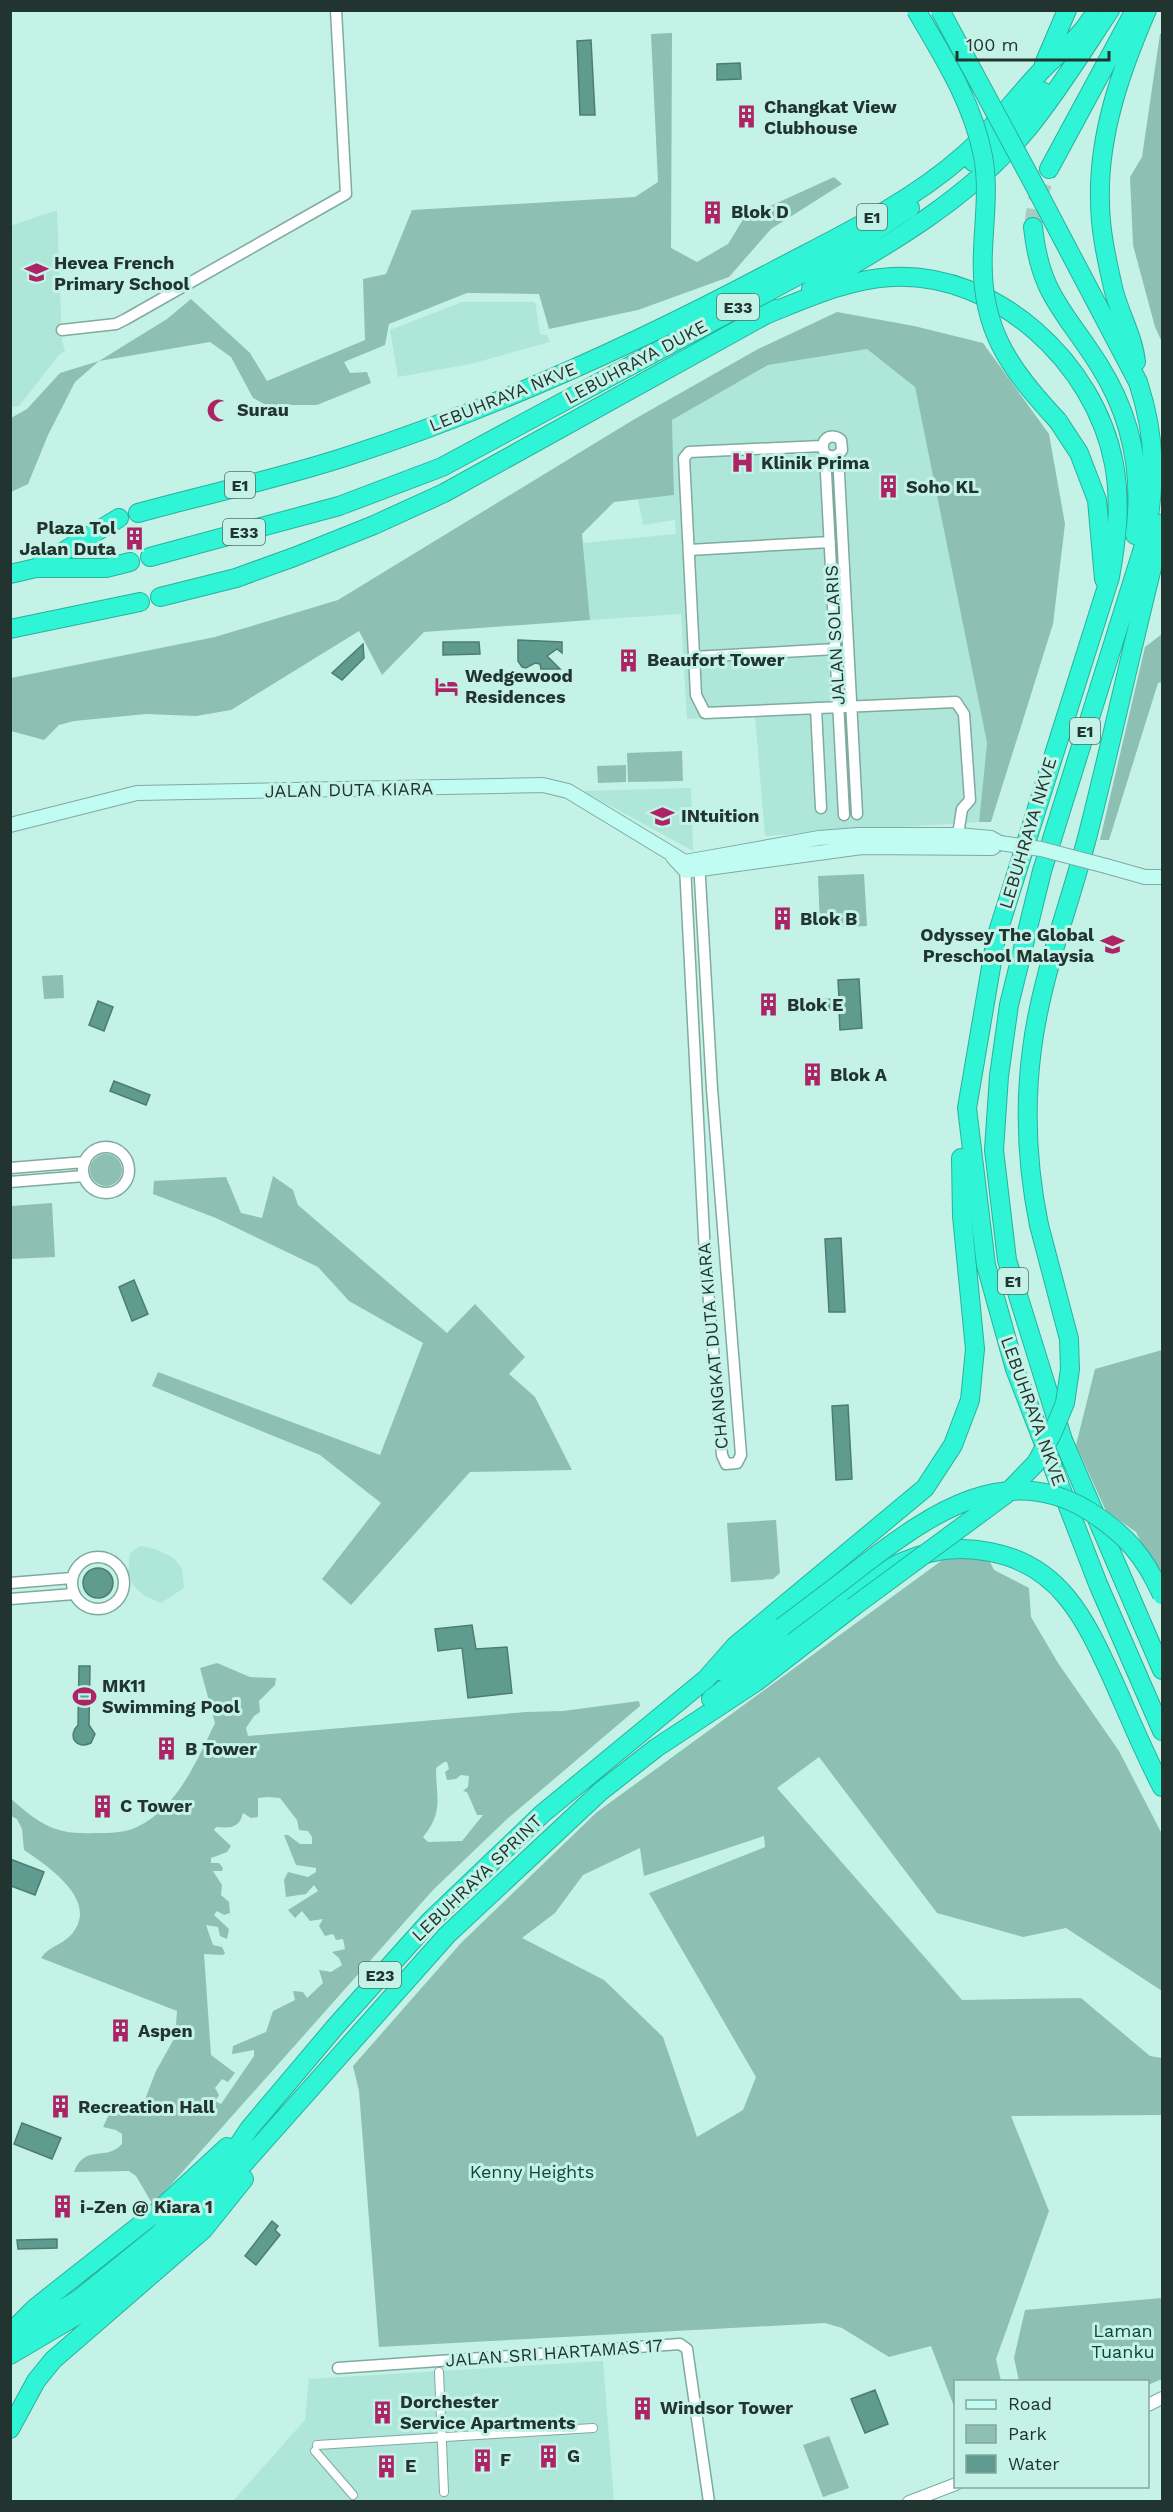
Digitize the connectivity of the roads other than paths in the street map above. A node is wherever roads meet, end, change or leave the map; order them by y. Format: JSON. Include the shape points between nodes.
{"nodes":[{"id":1,"x":336,"y":10,"type":"edge"},
{"id":2,"x":916,"y":10,"type":"edge"},
{"id":3,"x":940,"y":10,"type":"edge"},
{"id":4,"x":1067,"y":10,"type":"edge"},
{"id":5,"x":1097,"y":10,"type":"edge"},
{"id":6,"x":1110,"y":10,"type":"edge"},
{"id":7,"x":1135,"y":10,"type":"edge"},
{"id":8,"x":1147,"y":10,"type":"edge"},
{"id":9,"x":1082,"y":33,"type":"junction"},
{"id":10,"x":1041,"y":71,"type":"junction"},
{"id":11,"x":1049,"y":169,"type":"tunnel mouth"},
{"id":12,"x":1033,"y":227,"type":"tunnel mouth"},
{"id":13,"x":765,"y":315,"type":"junction"},
{"id":14,"x":62,"y":330,"type":"dead end"},
{"id":15,"x":1138,"y":382,"type":"junction"},
{"id":16,"x":824,"y":450,"type":"junction"},
{"id":17,"x":838,"y":455,"type":"junction"},
{"id":18,"x":1153,"y":484,"type":"junction"},
{"id":19,"x":138,"y":513,"type":"dead end"},
{"id":20,"x":119,"y":518,"type":"dead end"},
{"id":21,"x":830,"y":542,"type":"junction"},
{"id":22,"x":689,"y":550,"type":"junction"},
{"id":23,"x":150,"y":557,"type":"dead end"},
{"id":24,"x":130,"y":562,"type":"dead end"},
{"id":25,"x":36,"y":568,"type":"junction"},
{"id":26,"x":10,"y":574,"type":"edge"},
{"id":27,"x":1105,"y":590,"type":"junction"},
{"id":28,"x":1128,"y":590,"type":"junction"},
{"id":29,"x":159,"y":597,"type":"dead end"},
{"id":30,"x":140,"y":602,"type":"dead end"},
{"id":31,"x":10,"y":628,"type":"edge"},
{"id":32,"x":835,"y":649,"type":"junction"},
{"id":33,"x":694,"y":657,"type":"junction"},
{"id":34,"x":838,"y":707,"type":"junction"},
{"id":35,"x":851,"y":707,"type":"junction"},
{"id":36,"x":816,"y":708,"type":"junction"},
{"id":37,"x":821,"y":808,"type":"dead end"},
{"id":38,"x":857,"y":814,"type":"dead end"},
{"id":39,"x":844,"y":815,"type":"dead end"},
{"id":40,"x":10,"y":825,"type":"edge"},
{"id":41,"x":958,"y":835,"type":"junction"},
{"id":42,"x":853,"y":842,"type":"junction"},
{"id":43,"x":1000,"y":843,"type":"junction"},
{"id":44,"x":689,"y":864,"type":"junction"},
{"id":45,"x":1162,"y":877,"type":"edge"},
{"id":46,"x":967,"y":1108,"type":"junction"},
{"id":47,"x":85,"y":1162,"type":"junction"},
{"id":48,"x":10,"y":1168,"type":"edge"},
{"id":49,"x":84,"y":1176,"type":"junction"},
{"id":50,"x":10,"y":1182,"type":"edge"},
{"id":51,"x":72,"y":1578,"type":"junction"},
{"id":52,"x":10,"y":1583,"type":"edge"},
{"id":53,"x":74,"y":1594,"type":"junction"},
{"id":54,"x":1162,"y":1595,"type":"edge"},
{"id":55,"x":10,"y":1599,"type":"edge"},
{"id":56,"x":1162,"y":1670,"type":"edge"},
{"id":57,"x":706,"y":1679,"type":"junction"},
{"id":58,"x":1162,"y":1731,"type":"edge"},
{"id":59,"x":656,"y":1748,"type":"junction"},
{"id":60,"x":1162,"y":1787,"type":"edge"},
{"id":61,"x":249,"y":2129,"type":"junction"},
{"id":62,"x":275,"y":2132,"type":"junction"},
{"id":63,"x":10,"y":2333,"type":"edge"},
{"id":64,"x":10,"y":2341,"type":"edge"},
{"id":65,"x":10,"y":2355,"type":"edge"},
{"id":66,"x":338,"y":2368,"type":"dead end"},
{"id":67,"x":439,"y":2372,"type":"dead end"},
{"id":68,"x":593,"y":2428,"type":"dead end"},
{"id":69,"x":10,"y":2429,"type":"edge"},
{"id":70,"x":443,"y":2438,"type":"junction"},
{"id":71,"x":954,"y":2485,"type":"edge"},
{"id":72,"x":444,"y":2492,"type":"dead end"},
{"id":73,"x":353,"y":2495,"type":"dead end"},
{"id":74,"x":709,"y":2502,"type":"edge"},
{"id":75,"x":909,"y":2502,"type":"edge"}],
"edges":[{"from":1,"to":14,"type":"street","via":[[346,194],[116,324]]},
{"from":2,"to":27,"type":"highway","bridge":true,"via":[[966,104],[977,134],[986,179],[983,288],[994,331],[1021,381],[1058,421],[1079,453],[1097,500]]},
{"from":3,"to":15,"type":"highway","bridge":true},
{"from":4,"to":10,"type":"highway"},
{"from":5,"to":9,"type":"highway","name":"LEBUHRAYA DUKE","number":"E33"},
{"from":6,"to":13,"type":"highway","number":"E33","via":[[1029,127],[994,163],[914,227]]},
{"from":7,"to":11,"type":"highway"},
{"from":8,"to":15,"type":"highway","via":[[1114,100],[1103,152],[1100,201],[1103,240],[1114,292],[1134,347]]},
{"from":9,"to":10,"type":"highway","name":"LEBUHRAYA DUKE","number":"E33"},
{"from":9,"to":23,"type":"highway","name":"LEBUHRAYA DUKE","number":"E33","via":[[1039,94],[999,139],[963,171],[840,252],[442,466],[339,506]]},
{"from":10,"to":19,"type":"highway","name":"LEBUHRAYA NKVE","number":"E1","via":[[963,156],[909,196],[674,324],[544,382],[402,437],[342,458]]},
{"from":12,"to":28,"type":"highway","via":[[1041,276],[1112,386],[1131,435],[1139,506]]},
{"from":13,"to":27,"type":"highway","name":"LEBUHRAYA NKVE","via":[[816,295],[892,277],[956,286],[988,298],[1047,341],[1090,396],[1106,431],[1114,464],[1116,541]]},
{"from":13,"to":29,"type":"highway","via":[[424,502],[236,578]]},
{"from":15,"to":18,"type":"highway","number":"E1","via":[[1153,439]]},
{"from":16,"to":17,"type":"street","via":[[831,457]]},
{"from":16,"to":17,"type":"street","via":[[829,437],[838,438],[842,447]]},
{"from":16,"to":21,"type":"street","name":"JALAN SOLARIS"},
{"from":16,"to":22,"type":"street","via":[[689,452],[684,458]]},
{"from":17,"to":35,"type":"street","name":"JALAN SOLARIS"},
{"from":18,"to":28,"type":"highway","number":"E1","via":[[1144,545]]},
{"from":18,"to":59,"type":"highway","bridge":true,"via":[[1161,510],[1156,552],[1032,1048],[1027,1143],[1031,1184],[1069,1339],[1065,1403],[1036,1463],[1005,1495],[756,1682]]},
{"from":20,"to":25,"type":"highway"},
{"from":21,"to":22,"type":"street"},
{"from":21,"to":32,"type":"street","name":"JALAN SOLARIS"},
{"from":22,"to":33,"type":"street"},
{"from":24,"to":25,"type":"highway","via":[[106,568]]},
{"from":25,"to":26,"type":"highway"},
{"from":27,"to":46,"type":"highway","name":"LEBUHRAYA NKVE","number":"E1","via":[[996,938]]},
{"from":28,"to":56,"type":"highway","name":"LEBUHRAYA NKVE","number":"E1","via":[[1042,871],[1009,1005],[994,1150],[1007,1260],[1062,1440]]},
{"from":30,"to":31,"type":"highway"},
{"from":32,"to":33,"type":"street"},
{"from":32,"to":34,"type":"street","name":"JALAN SOLARIS"},
{"from":33,"to":36,"type":"street","via":[[696,695],[705,713]]},
{"from":34,"to":35,"type":"street"},
{"from":34,"to":36,"type":"street"},
{"from":34,"to":39,"type":"street","name":"JALAN SOLARIS"},
{"from":35,"to":38,"type":"street","name":"JALAN SOLARIS"},
{"from":35,"to":41,"type":"street","via":[[956,702],[964,714],[970,800],[962,809]]},
{"from":36,"to":37,"type":"street"},
{"from":40,"to":44,"type":"main road","name":"JALAN DUTA KIARA","via":[[137,793],[543,785],[568,791]]},
{"from":41,"to":42,"type":"main road"},
{"from":41,"to":43,"type":"main road","via":[[991,838]]},
{"from":42,"to":43,"type":"main road","via":[[992,848]]},
{"from":42,"to":44,"type":"main road","via":[[819,838]]},
{"from":43,"to":45,"type":"main road","bridge":true,"via":[[1041,849],[1145,877]]},
{"from":44,"to":44,"type":"street","name":"CHANGKAT DUTA KIARA","via":[[712,1089],[741,1455],[737,1463],[730,1465],[722,1455],[705,1255]]},
{"from":46,"to":57,"type":"highway","via":[[961,1158],[962,1216],[975,1349],[970,1400],[953,1445],[925,1488],[735,1646]]},
{"from":46,"to":58,"type":"highway","name":"LEBUHRAYA NKVE","number":"E1","via":[[986,1265],[1015,1369],[1098,1584]]},
{"from":47,"to":48,"type":"street"},
{"from":47,"to":49,"type":"street"},
{"from":47,"to":49,"type":"street","via":[[96,1150],[111,1148],[125,1156],[130,1169],[126,1184],[113,1192],[96,1191]]},
{"from":49,"to":50,"type":"street"},
{"from":51,"to":52,"type":"street"},
{"from":51,"to":53,"type":"street"},
{"from":51,"to":53,"type":"street","via":[[80,1563],[95,1557],[118,1567],[124,1583],[118,1600],[102,1609],[85,1606]]},
{"from":53,"to":55,"type":"street"},
{"from":54,"to":57,"type":"highway","bridge":true,"via":[[1142,1556],[1118,1529],[1081,1506],[1051,1494],[1002,1492],[968,1499],[939,1512],[739,1660]]},
{"from":57,"to":61,"type":"highway","name":"LEBUHRAYA SPRINT","number":"E23","via":[[542,1814],[430,1921]]},
{"from":59,"to":60,"type":"highway","via":[[691,1715],[874,1576],[928,1551],[962,1548],[1006,1555],[1041,1572],[1066,1595],[1087,1625]]},
{"from":59,"to":62,"type":"highway","name":"LEBUHRAYA SPRINT","number":"E23","via":[[601,1791],[447,1935],[325,2070]]},
{"from":61,"to":63,"type":"highway"},
{"from":61,"to":64,"type":"highway","via":[[200,2192],[158,2235],[80,2299]]},
{"from":62,"to":65,"type":"highway","via":[[200,2213],[88,2309]]},
{"from":62,"to":69,"type":"highway","via":[[260,2159],[203,2230],[53,2360],[36,2381]]},
{"from":66,"to":74,"type":"street","name":"JALAN SRI HARTAMAS 17","via":[[680,2344],[687,2349]]},
{"from":67,"to":70,"type":"street"},
{"from":68,"to":70,"type":"street"},
{"from":70,"to":72,"type":"street"},
{"from":70,"to":73,"type":"street","via":[[316,2448]]},
{"from":71,"to":75,"type":"street"}]}
